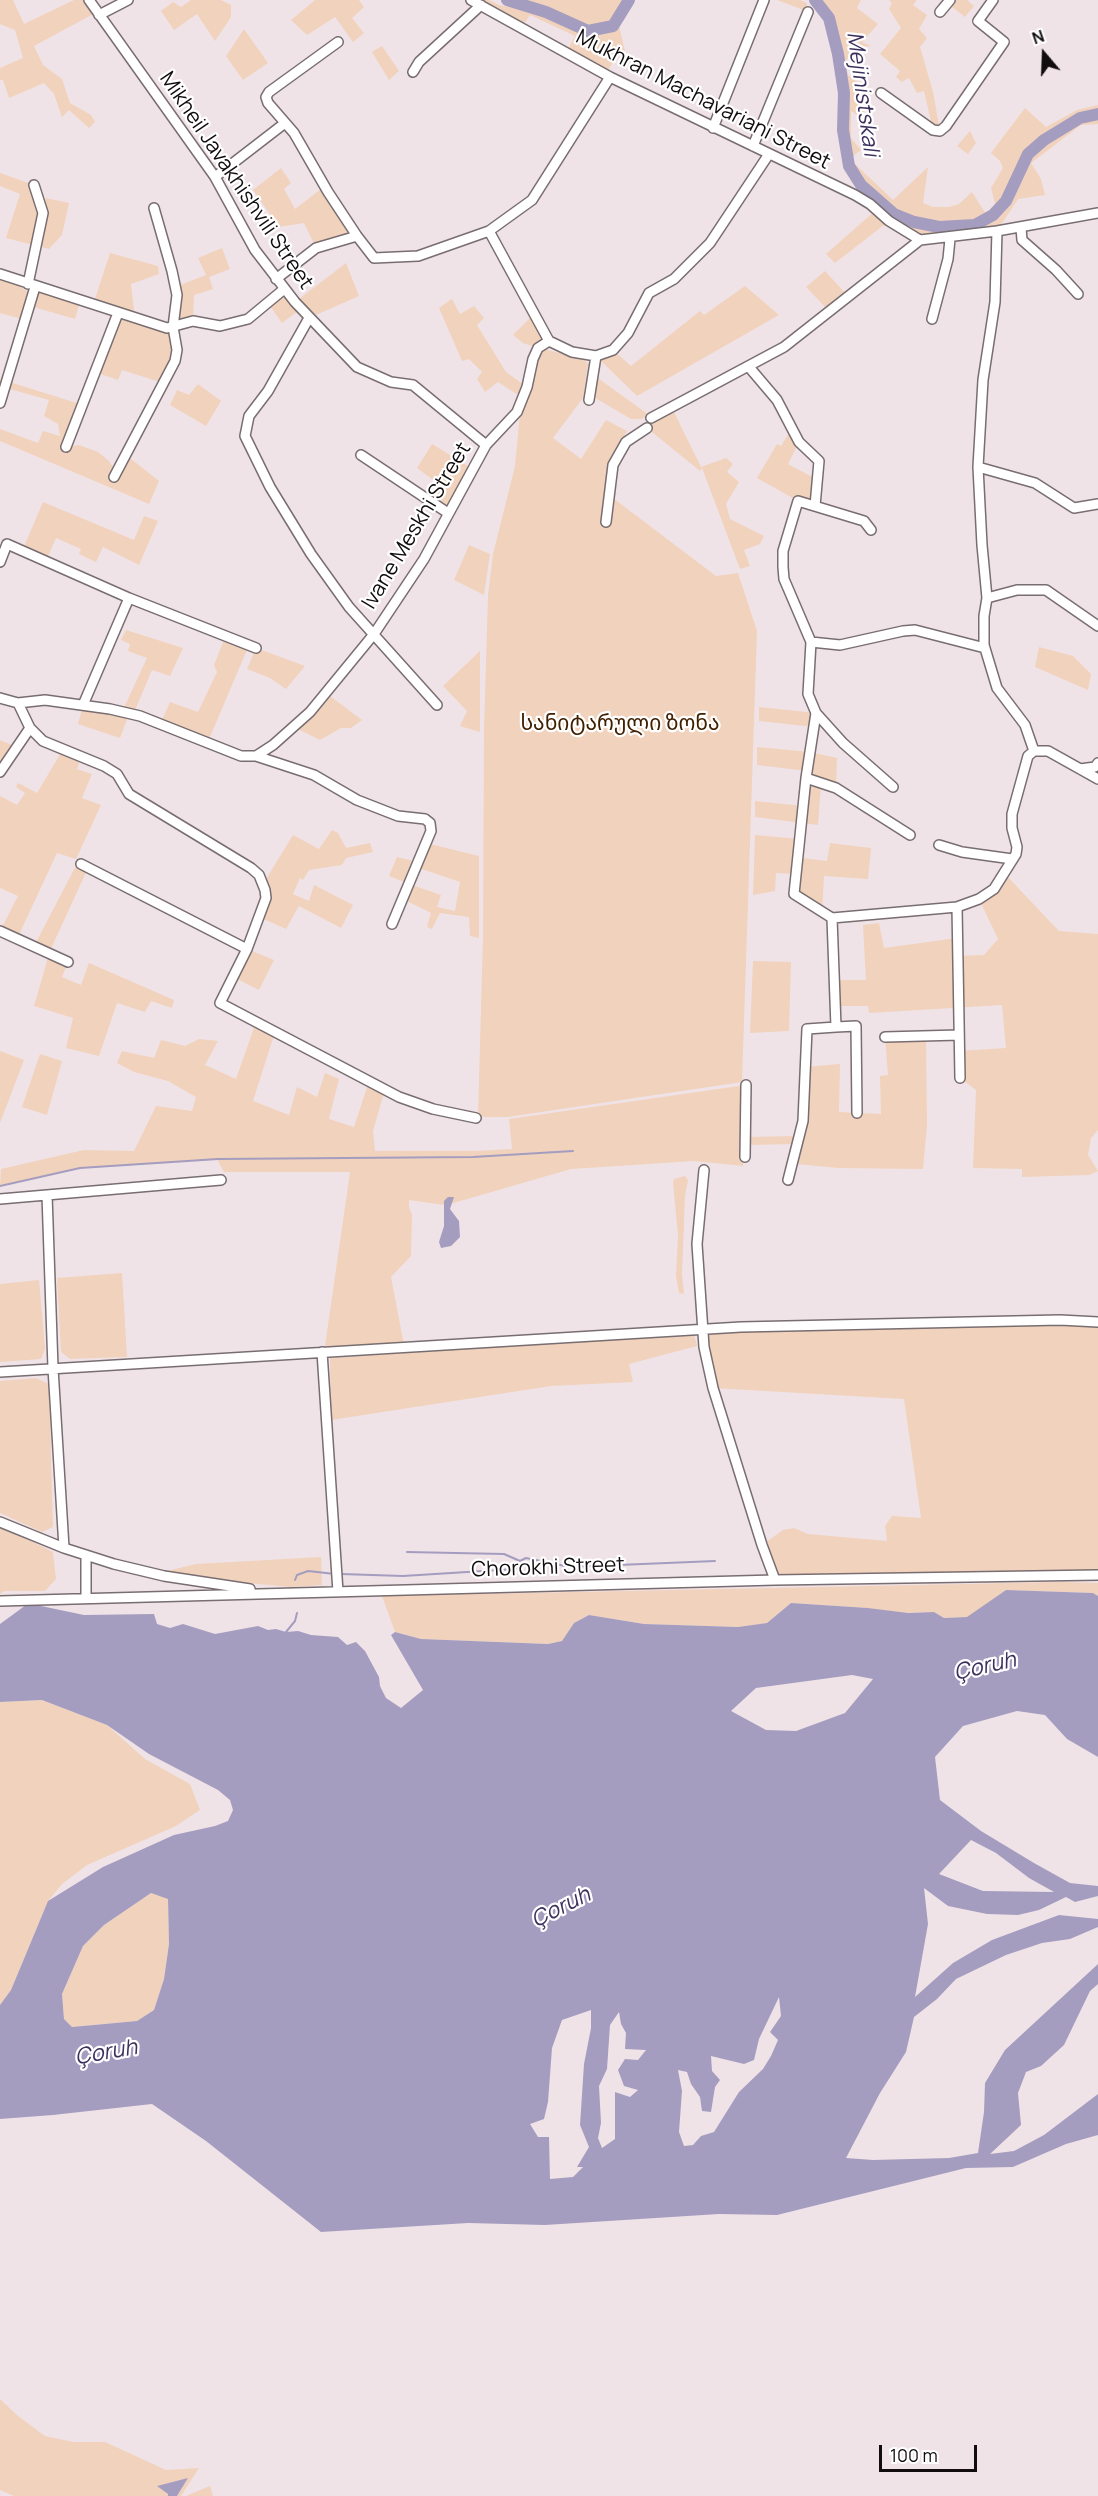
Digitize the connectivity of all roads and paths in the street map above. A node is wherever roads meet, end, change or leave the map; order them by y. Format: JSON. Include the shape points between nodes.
{"nodes":[{"id":1,"x":89,"y":0,"type":"edge"},
{"id":2,"x":128,"y":0,"type":"edge"},
{"id":3,"x":471,"y":0,"type":"edge"},
{"id":4,"x":764,"y":0,"type":"edge"},
{"id":5,"x":950,"y":0,"type":"edge"},
{"id":6,"x":993,"y":0,"type":"edge"},
{"id":7,"x":481,"y":5,"type":"junction"},
{"id":8,"x":808,"y":12,"type":"dead end"},
{"id":9,"x":940,"y":12,"type":"dead end"},
{"id":10,"x":99,"y":15,"type":"junction"},
{"id":11,"x":338,"y":42,"type":"dead end"},
{"id":12,"x":413,"y":72,"type":"dead end"},
{"id":13,"x":610,"y":77,"type":"junction"},
{"id":14,"x":881,"y":93,"type":"dead end"},
{"id":15,"x":285,"y":123,"type":"junction"},
{"id":16,"x":713,"y":128,"type":"junction"},
{"id":17,"x":753,"y":146,"type":"junction"},
{"id":18,"x":769,"y":154,"type":"junction"},
{"id":19,"x":215,"y":177,"type":"junction"},
{"id":20,"x":34,"y":185,"type":"dead end"},
{"id":21,"x":154,"y":208,"type":"dead end"},
{"id":22,"x":1098,"y":213,"type":"edge"},
{"id":23,"x":1021,"y":228,"type":"junction"},
{"id":24,"x":489,"y":231,"type":"junction"},
{"id":25,"x":997,"y":231,"type":"junction"},
{"id":26,"x":357,"y":237,"type":"junction"},
{"id":27,"x":950,"y":238,"type":"junction"},
{"id":28,"x":920,"y":240,"type":"junction"},
{"id":29,"x":0,"y":274,"type":"edge"},
{"id":30,"x":276,"y":279,"type":"junction"},
{"id":31,"x":31,"y":286,"type":"junction"},
{"id":32,"x":283,"y":290,"type":"junction"},
{"id":33,"x":1078,"y":294,"type":"dead end"},
{"id":34,"x":118,"y":313,"type":"junction"},
{"id":35,"x":309,"y":318,"type":"junction"},
{"id":36,"x":932,"y":319,"type":"dead end"},
{"id":37,"x":173,"y":327,"type":"junction"},
{"id":38,"x":549,"y":341,"type":"junction"},
{"id":39,"x":596,"y":356,"type":"junction"},
{"id":40,"x":749,"y":366,"type":"junction"},
{"id":41,"x":4,"y":380,"type":"edge"},
{"id":42,"x":589,"y":399,"type":"dead end"},
{"id":43,"x":0,"y":403,"type":"edge"},
{"id":44,"x":651,"y":418,"type":"dead end"},
{"id":45,"x":647,"y":428,"type":"dead end"},
{"id":46,"x":486,"y":445,"type":"junction"},
{"id":47,"x":66,"y":447,"type":"dead end"},
{"id":48,"x":361,"y":455,"type":"dead end"},
{"id":49,"x":978,"y":467,"type":"junction"},
{"id":50,"x":114,"y":477,"type":"dead end"},
{"id":51,"x":1098,"y":504,"type":"edge"},
{"id":52,"x":814,"y":506,"type":"junction"},
{"id":53,"x":448,"y":513,"type":"junction"},
{"id":54,"x":606,"y":522,"type":"dead end"},
{"id":55,"x":871,"y":530,"type":"dead end"},
{"id":56,"x":4,"y":543,"type":"edge"},
{"id":57,"x":0,"y":562,"type":"edge"},
{"id":58,"x":129,"y":598,"type":"junction"},
{"id":59,"x":987,"y":598,"type":"junction"},
{"id":60,"x":1098,"y":626,"type":"edge"},
{"id":61,"x":374,"y":634,"type":"junction"},
{"id":62,"x":811,"y":642,"type":"junction"},
{"id":63,"x":256,"y":648,"type":"dead end"},
{"id":64,"x":985,"y":648,"type":"junction"},
{"id":65,"x":0,"y":698,"type":"edge"},
{"id":66,"x":18,"y":703,"type":"junction"},
{"id":67,"x":84,"y":705,"type":"junction"},
{"id":68,"x":437,"y":705,"type":"dead end"},
{"id":69,"x":816,"y":713,"type":"junction"},
{"id":70,"x":30,"y":728,"type":"junction"},
{"id":71,"x":1034,"y":751,"type":"junction"},
{"id":72,"x":256,"y":756,"type":"junction"},
{"id":73,"x":1098,"y":763,"type":"edge"},
{"id":74,"x":1080,"y":768,"type":"junction"},
{"id":75,"x":0,"y":772,"type":"edge"},
{"id":76,"x":806,"y":778,"type":"junction"},
{"id":77,"x":1098,"y":779,"type":"edge"},
{"id":78,"x":893,"y":787,"type":"dead end"},
{"id":79,"x":910,"y":835,"type":"dead end"},
{"id":80,"x":939,"y":845,"type":"dead end"},
{"id":81,"x":1012,"y":859,"type":"junction"},
{"id":82,"x":81,"y":864,"type":"dead end"},
{"id":83,"x":957,"y":907,"type":"junction"},
{"id":84,"x":832,"y":918,"type":"junction"},
{"id":85,"x":392,"y":924,"type":"dead end"},
{"id":86,"x":0,"y":931,"type":"edge"},
{"id":87,"x":246,"y":949,"type":"junction"},
{"id":88,"x":68,"y":962,"type":"dead end"},
{"id":89,"x":836,"y":1027,"type":"junction"},
{"id":90,"x":959,"y":1035,"type":"junction"},
{"id":91,"x":885,"y":1037,"type":"dead end"},
{"id":92,"x":960,"y":1078,"type":"dead end"},
{"id":93,"x":746,"y":1085,"type":"dead end"},
{"id":94,"x":857,"y":1113,"type":"dead end"},
{"id":95,"x":476,"y":1118,"type":"dead end"},
{"id":96,"x":745,"y":1157,"type":"dead end"},
{"id":97,"x":704,"y":1170,"type":"dead end"},
{"id":98,"x":221,"y":1180,"type":"dead end"},
{"id":99,"x":788,"y":1180,"type":"dead end"},
{"id":100,"x":47,"y":1196,"type":"junction"},
{"id":101,"x":0,"y":1199,"type":"edge"},
{"id":102,"x":1098,"y":1322,"type":"edge"},
{"id":103,"x":703,"y":1330,"type":"junction"},
{"id":104,"x":322,"y":1352,"type":"junction"},
{"id":105,"x":53,"y":1368,"type":"junction"},
{"id":106,"x":0,"y":1372,"type":"edge"},
{"id":107,"x":0,"y":1522,"type":"edge"},
{"id":108,"x":64,"y":1548,"type":"junction"},
{"id":109,"x":86,"y":1555,"type":"junction"},
{"id":110,"x":1098,"y":1575,"type":"edge"},
{"id":111,"x":775,"y":1580,"type":"junction"},
{"id":112,"x":338,"y":1592,"type":"junction"},
{"id":113,"x":294,"y":1593,"type":"junction"},
{"id":114,"x":86,"y":1598,"type":"junction"},
{"id":115,"x":0,"y":1601,"type":"edge"}],
"edges":[{"from":1,"to":10,"type":"street","name":"Mikheil Javakhishvili Street"},
{"from":2,"to":10,"type":"street"},
{"from":3,"to":7,"type":"street","name":"Mukhran Machavariani Street"},
{"from":4,"to":16,"type":"street"},
{"from":5,"to":9,"type":"street"},
{"from":6,"to":14,"type":"street","via":[[978,21],[1005,42],[940,131],[934,132]]},
{"from":7,"to":12,"type":"street"},
{"from":7,"to":13,"type":"street","name":"Mukhran Machavariani Street"},
{"from":8,"to":17,"type":"street"},
{"from":10,"to":19,"type":"street","name":"Mikheil Javakhishvili Street"},
{"from":11,"to":15,"type":"street","via":[[269,92],[268,103]]},
{"from":13,"to":16,"type":"street","name":"Mukhran Machavariani Street"},
{"from":13,"to":24,"type":"street","via":[[532,200]]},
{"from":15,"to":19,"type":"street"},
{"from":15,"to":26,"type":"street"},
{"from":16,"to":17,"type":"street","name":"Mukhran Machavariani Street"},
{"from":17,"to":18,"type":"street","name":"Mukhran Machavariani Street"},
{"from":18,"to":28,"type":"street","name":"Mukhran Machavariani Street","via":[[855,195]]},
{"from":18,"to":39,"type":"street","via":[[710,243],[674,279],[649,293],[628,333],[613,350]]},
{"from":19,"to":30,"type":"street","name":"Mikheil Javakhishvili Street","via":[[255,250]]},
{"from":20,"to":31,"type":"street","via":[[42,213]]},
{"from":21,"to":37,"type":"street","via":[[177,295]]},
{"from":22,"to":23,"type":"street"},
{"from":23,"to":25,"type":"street"},
{"from":23,"to":33,"type":"street","via":[[1022,240]]},
{"from":24,"to":26,"type":"street","via":[[433,252],[399,258],[374,258]]},
{"from":24,"to":38,"type":"street"},
{"from":25,"to":27,"type":"street"},
{"from":25,"to":49,"type":"street","via":[[995,302],[982,388]]},
{"from":26,"to":30,"type":"street","via":[[316,248]]},
{"from":27,"to":28,"type":"street"},
{"from":27,"to":36,"type":"street"},
{"from":28,"to":40,"type":"street","via":[[784,347]]},
{"from":29,"to":31,"type":"street"},
{"from":30,"to":32,"type":"street","name":"Mikheil Javakhishvili Street"},
{"from":31,"to":34,"type":"street"},
{"from":31,"to":41,"type":"street"},
{"from":32,"to":35,"type":"street","name":"Mikheil Javakhishvili Street"},
{"from":32,"to":37,"type":"street","via":[[248,320],[220,326],[193,321]]},
{"from":34,"to":37,"type":"street","via":[[160,327]]},
{"from":34,"to":47,"type":"street"},
{"from":35,"to":46,"type":"street","name":"Mikheil Javakhishvili Street","via":[[357,367],[391,382],[413,385]]},
{"from":35,"to":61,"type":"street","via":[[268,391],[249,416],[244,436],[311,554]]},
{"from":37,"to":50,"type":"street","via":[[175,361]]},
{"from":38,"to":39,"type":"street","via":[[572,352]]},
{"from":38,"to":46,"type":"street","name":"Ivane Meskhi Street","via":[[538,348],[533,359],[517,412]]},
{"from":39,"to":42,"type":"street"},
{"from":40,"to":44,"type":"street"},
{"from":40,"to":52,"type":"street","via":[[777,400],[799,442],[819,461]]},
{"from":41,"to":43,"type":"street"},
{"from":45,"to":54,"type":"street","via":[[626,442],[612,465]]},
{"from":46,"to":53,"type":"street","name":"Ivane Meskhi Street"},
{"from":48,"to":53,"type":"street"},
{"from":49,"to":51,"type":"street","via":[[1035,483],[1074,508]]},
{"from":49,"to":59,"type":"street"},
{"from":52,"to":55,"type":"street","via":[[864,521]]},
{"from":52,"to":62,"type":"street","via":[[798,501],[783,559],[784,579]]},
{"from":53,"to":61,"type":"street","name":"Ivane Meskhi Street","via":[[424,559]]},
{"from":56,"to":57,"type":"street"},
{"from":56,"to":58,"type":"street"},
{"from":58,"to":63,"type":"street"},
{"from":58,"to":67,"type":"street"},
{"from":59,"to":60,"type":"street","via":[[1017,590],[1046,590]]},
{"from":59,"to":64,"type":"street"},
{"from":61,"to":68,"type":"street"},
{"from":61,"to":72,"type":"street","name":"Ivane Meskhi Street","via":[[310,712]]},
{"from":62,"to":64,"type":"street","via":[[840,645],[915,630]]},
{"from":62,"to":69,"type":"street","via":[[808,694]]},
{"from":64,"to":71,"type":"street","via":[[997,688],[1025,725]]},
{"from":65,"to":66,"type":"street"},
{"from":66,"to":67,"type":"street","via":[[45,700]]},
{"from":66,"to":70,"type":"street"},
{"from":67,"to":72,"type":"street","via":[[140,716],[226,751]]},
{"from":69,"to":76,"type":"street"},
{"from":69,"to":78,"type":"street"},
{"from":70,"to":75,"type":"street"},
{"from":70,"to":87,"type":"street","via":[[43,741],[117,774],[129,795],[259,875],[266,898]]},
{"from":71,"to":74,"type":"street","via":[[1048,751]]},
{"from":71,"to":81,"type":"street","via":[[1028,756],[1013,806],[1017,851]]},
{"from":72,"to":85,"type":"street","via":[[314,775],[357,800],[398,816],[430,823],[431,831]]},
{"from":73,"to":74,"type":"street","via":[[1095,767]]},
{"from":74,"to":77,"type":"street"},
{"from":76,"to":79,"type":"street","via":[[836,788]]},
{"from":76,"to":84,"type":"street","via":[[794,894]]},
{"from":80,"to":81,"type":"street"},
{"from":81,"to":83,"type":"street","via":[[994,889]]},
{"from":82,"to":87,"type":"street"},
{"from":83,"to":84,"type":"street"},
{"from":83,"to":90,"type":"street"},
{"from":84,"to":89,"type":"street"},
{"from":86,"to":88,"type":"street"},
{"from":87,"to":95,"type":"street","via":[[220,1004],[399,1097]]},
{"from":89,"to":94,"type":"street","via":[[856,1026]]},
{"from":89,"to":99,"type":"street","via":[[807,1029],[803,1121]]},
{"from":90,"to":91,"type":"street"},
{"from":90,"to":92,"type":"street"},
{"from":93,"to":96,"type":"street"},
{"from":97,"to":103,"type":"street","via":[[697,1244]]},
{"from":98,"to":100,"type":"street"},
{"from":100,"to":101,"type":"street"},
{"from":100,"to":105,"type":"street"},
{"from":102,"to":103,"type":"street"},
{"from":103,"to":104,"type":"street"},
{"from":103,"to":111,"type":"street","via":[[713,1388]]},
{"from":104,"to":105,"type":"street"},
{"from":104,"to":112,"type":"street"},
{"from":105,"to":106,"type":"street"},
{"from":105,"to":108,"type":"street"},
{"from":107,"to":108,"type":"street"},
{"from":108,"to":109,"type":"street"},
{"from":109,"to":113,"type":"street","via":[[164,1576]]},
{"from":109,"to":114,"type":"street"},
{"from":110,"to":111,"type":"street","name":"Chorokhi Street"},
{"from":111,"to":112,"type":"street","name":"Chorokhi Street"},
{"from":112,"to":113,"type":"street","name":"Chorokhi Street"},
{"from":113,"to":114,"type":"street","name":"Chorokhi Street"},
{"from":114,"to":115,"type":"street","name":"Chorokhi Street"}]}
